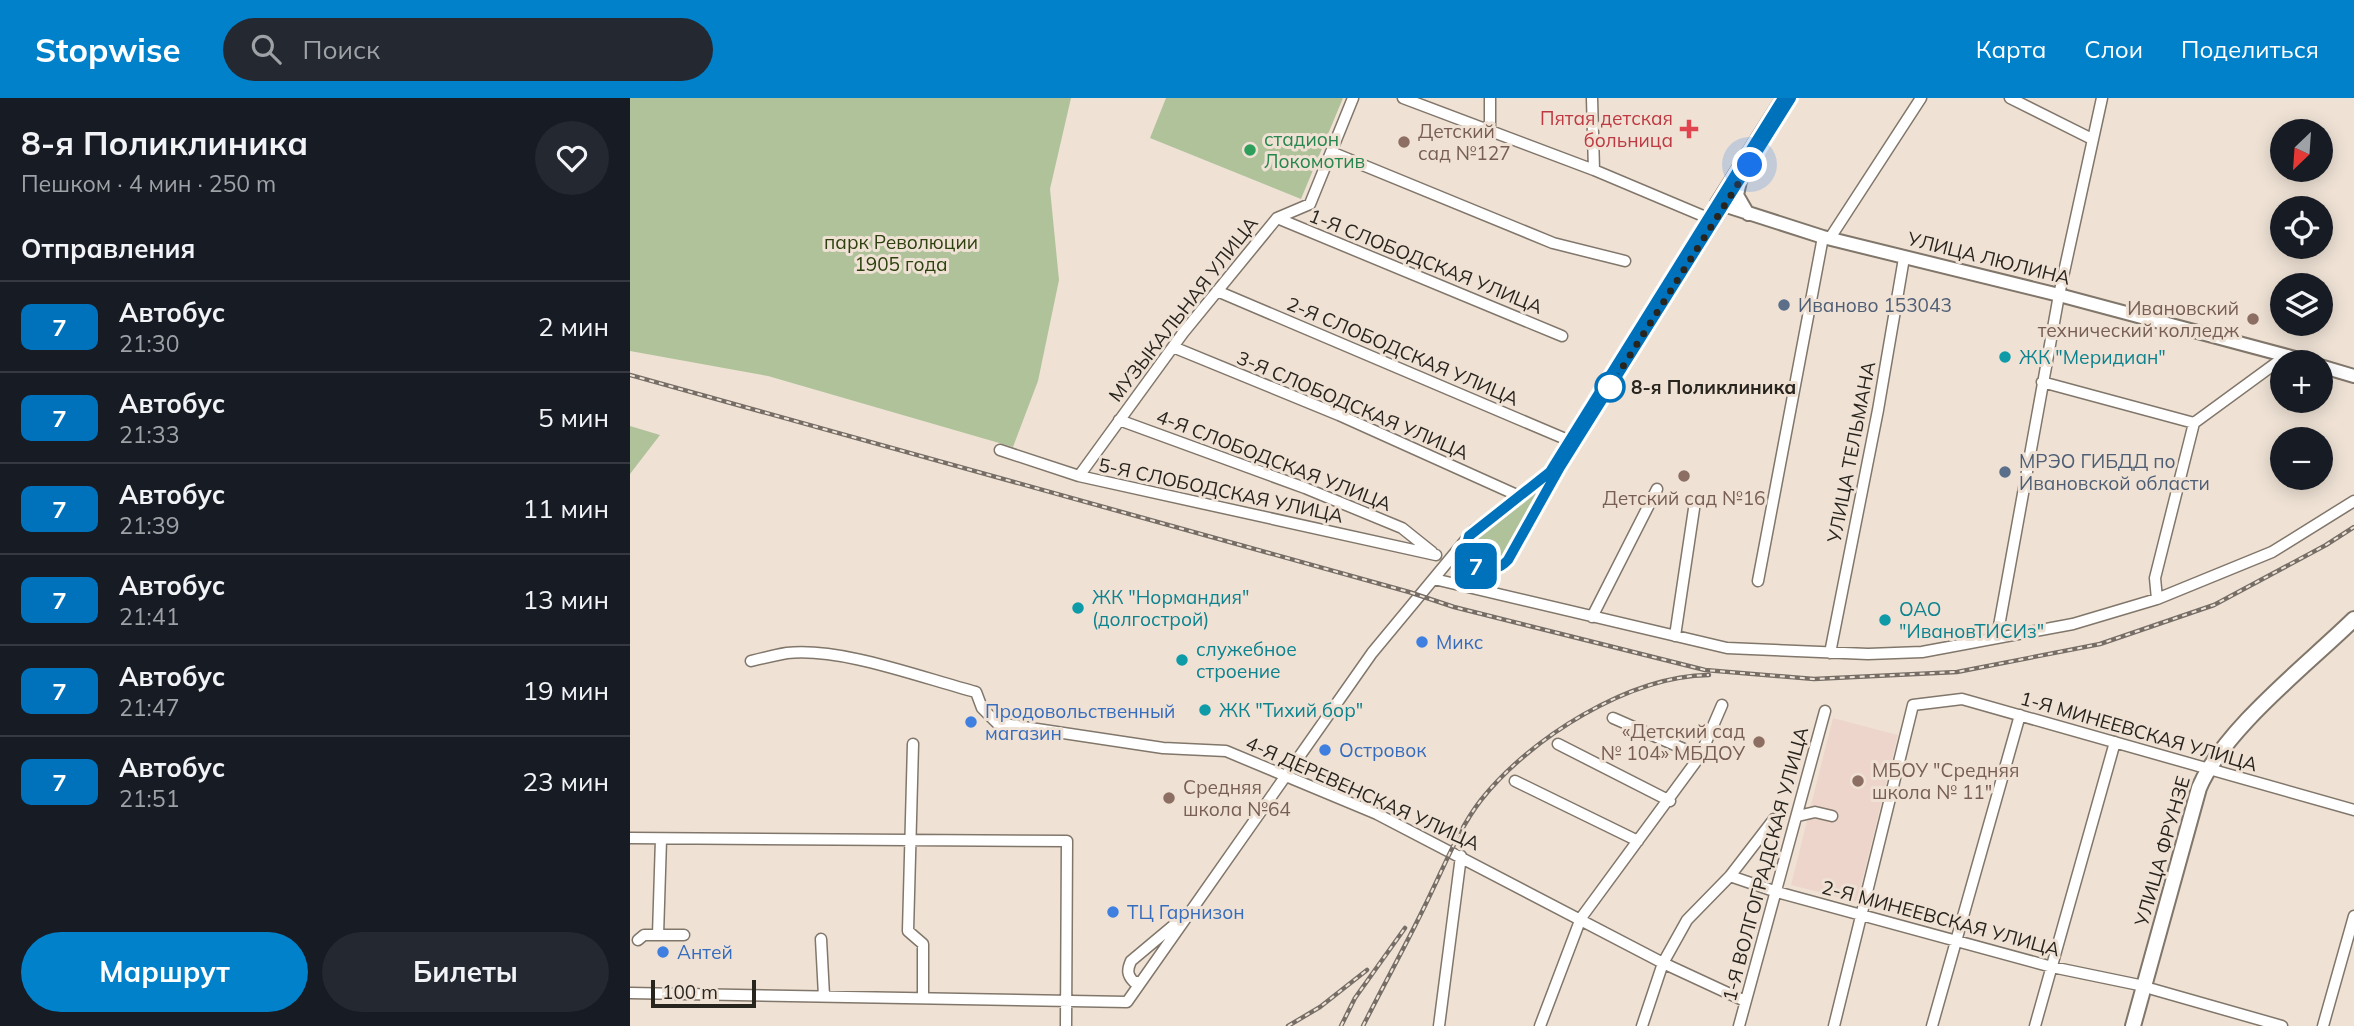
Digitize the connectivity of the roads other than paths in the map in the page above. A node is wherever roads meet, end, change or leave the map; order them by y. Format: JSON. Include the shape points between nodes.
{"nodes":[{"id":1,"x":1353,"y":98,"type":"edge"},
{"id":2,"x":1403,"y":98,"type":"edge"},
{"id":3,"x":1490,"y":98,"type":"edge"},
{"id":4,"x":1592,"y":98,"type":"edge"},
{"id":5,"x":1783,"y":98,"type":"edge"},
{"id":6,"x":1791,"y":98,"type":"edge"},
{"id":7,"x":1921,"y":98,"type":"edge"},
{"id":8,"x":2010,"y":98,"type":"edge"},
{"id":9,"x":2102,"y":98,"type":"edge"},
{"id":10,"x":1490,"y":132,"type":"junction"},
{"id":11,"x":2092,"y":139,"type":"junction"},
{"id":12,"x":1331,"y":152,"type":"junction"},
{"id":13,"x":1594,"y":170,"type":"junction"},
{"id":14,"x":1740,"y":181,"type":"junction"},
{"id":15,"x":1717,"y":209,"type":"junction"},
{"id":16,"x":1748,"y":214,"type":"junction"},
{"id":17,"x":1277,"y":218,"type":"junction"},
{"id":18,"x":1781,"y":225,"type":"junction"},
{"id":19,"x":1827,"y":238,"type":"junction"},
{"id":20,"x":1904,"y":257,"type":"junction"},
{"id":21,"x":1625,"y":261,"type":"dead end"},
{"id":22,"x":1217,"y":291,"type":"junction"},
{"id":23,"x":2059,"y":295,"type":"junction"},
{"id":24,"x":1562,"y":336,"type":"dead end"},
{"id":25,"x":1173,"y":347,"type":"junction"},
{"id":26,"x":2270,"y":351,"type":"edge"},
{"id":27,"x":2270,"y":367,"type":"edge"},
{"id":28,"x":2333,"y":370,"type":"edge"},
{"id":29,"x":2354,"y":376,"type":"edge"},
{"id":30,"x":2042,"y":382,"type":"junction"},
{"id":31,"x":1119,"y":420,"type":"junction"},
{"id":32,"x":2194,"y":423,"type":"junction"},
{"id":33,"x":1572,"y":442,"type":"junction"},
{"id":34,"x":1000,"y":450,"type":"dead end"},
{"id":35,"x":1560,"y":467,"type":"junction"},
{"id":36,"x":1079,"y":476,"type":"junction"},
{"id":37,"x":1539,"y":482,"type":"junction"},
{"id":38,"x":1657,"y":489,"type":"dead end"},
{"id":39,"x":1519,"y":496,"type":"junction"},
{"id":40,"x":2354,"y":501,"type":"edge"},
{"id":41,"x":1695,"y":502,"type":"dead end"},
{"id":42,"x":1469,"y":536,"type":"junction"},
{"id":43,"x":1436,"y":555,"type":"junction"},
{"id":44,"x":1446,"y":564,"type":"junction"},
{"id":45,"x":1434,"y":579,"type":"junction"},
{"id":46,"x":1758,"y":581,"type":"dead end"},
{"id":47,"x":2157,"y":599,"type":"junction"},
{"id":48,"x":1592,"y":617,"type":"junction"},
{"id":49,"x":2354,"y":619,"type":"edge"},
{"id":50,"x":2354,"y":631,"type":"edge"},
{"id":51,"x":1675,"y":636,"type":"junction"},
{"id":52,"x":1997,"y":636,"type":"junction"},
{"id":53,"x":1830,"y":653,"type":"junction"},
{"id":54,"x":751,"y":661,"type":"dead end"},
{"id":55,"x":1722,"y":705,"type":"dead end"},
{"id":56,"x":1825,"y":711,"type":"dead end"},
{"id":57,"x":2020,"y":715,"type":"junction"},
{"id":58,"x":1613,"y":718,"type":"dead end"},
{"id":59,"x":2115,"y":742,"type":"junction"},
{"id":60,"x":913,"y":744,"type":"dead end"},
{"id":61,"x":1558,"y":744,"type":"dead end"},
{"id":62,"x":1700,"y":756,"type":"junction"},
{"id":63,"x":2212,"y":770,"type":"junction"},
{"id":64,"x":1283,"y":775,"type":"junction"},
{"id":65,"x":1515,"y":781,"type":"dead end"},
{"id":66,"x":1670,"y":801,"type":"junction"},
{"id":67,"x":2354,"y":810,"type":"edge"},
{"id":68,"x":1798,"y":816,"type":"junction"},
{"id":69,"x":1832,"y":816,"type":"dead end"},
{"id":70,"x":1774,"y":819,"type":"dead end"},
{"id":71,"x":630,"y":838,"type":"edge"},
{"id":72,"x":661,"y":839,"type":"junction"},
{"id":73,"x":908,"y":841,"type":"junction"},
{"id":74,"x":1638,"y":841,"type":"junction"},
{"id":75,"x":1461,"y":856,"type":"junction"},
{"id":76,"x":1730,"y":876,"type":"junction"},
{"id":77,"x":1777,"y":892,"type":"junction"},
{"id":78,"x":1189,"y":913,"type":"junction"},
{"id":79,"x":1863,"y":915,"type":"junction"},
{"id":80,"x":2354,"y":916,"type":"edge"},
{"id":81,"x":1581,"y":918,"type":"junction"},
{"id":82,"x":659,"y":935,"type":"junction"},
{"id":83,"x":684,"y":935,"type":"dead end"},
{"id":84,"x":821,"y":939,"type":"dead end"},
{"id":85,"x":638,"y":940,"type":"dead end"},
{"id":86,"x":1955,"y":940,"type":"junction"},
{"id":87,"x":1663,"y":962,"type":"junction"},
{"id":88,"x":2052,"y":967,"type":"junction"},
{"id":89,"x":1142,"y":982,"type":"junction"},
{"id":90,"x":2148,"y":987,"type":"junction"},
{"id":91,"x":630,"y":993,"type":"edge"},
{"id":92,"x":824,"y":996,"type":"junction"},
{"id":93,"x":923,"y":997,"type":"junction"},
{"id":94,"x":1066,"y":1000,"type":"junction"},
{"id":95,"x":1745,"y":1001,"type":"junction"},
{"id":96,"x":1066,"y":1026,"type":"edge"},
{"id":97,"x":1439,"y":1026,"type":"edge"},
{"id":98,"x":1540,"y":1026,"type":"edge"},
{"id":99,"x":1642,"y":1026,"type":"edge"},
{"id":100,"x":1739,"y":1026,"type":"edge"},
{"id":101,"x":1834,"y":1026,"type":"edge"},
{"id":102,"x":1932,"y":1026,"type":"edge"},
{"id":103,"x":2035,"y":1026,"type":"edge"},
{"id":104,"x":2133,"y":1026,"type":"edge"},
{"id":105,"x":2142,"y":1026,"type":"edge"},
{"id":106,"x":2282,"y":1026,"type":"edge"},
{"id":107,"x":2323,"y":1026,"type":"edge"}],
"edges":[{"from":1,"to":12,"type":"street","name":"МУЗЫКАЛЬНАЯ УЛИЦА"},
{"from":2,"to":10,"type":"street","name":"УЛИЦА ЛЮЛИНА"},
{"from":3,"to":10,"type":"street"},
{"from":4,"to":13,"type":"street"},
{"from":5,"to":15,"type":"main road"},
{"from":6,"to":14,"type":"main road"},
{"from":7,"to":19,"type":"street"},
{"from":8,"to":11,"type":"street"},
{"from":9,"to":11,"type":"street"},
{"from":10,"to":13,"type":"street","name":"УЛИЦА ЛЮЛИНА"},
{"from":11,"to":23,"type":"street"},
{"from":12,"to":17,"type":"street","name":"МУЗЫКАЛЬНАЯ УЛИЦА","via":[[1310,204]]},
{"from":12,"to":21,"type":"street","via":[[1553,243]]},
{"from":13,"to":15,"type":"street","name":"УЛИЦА ЛЮЛИНА"},
{"from":14,"to":15,"type":"main road"},
{"from":14,"to":16,"type":"main road","via":[[1737,195]]},
{"from":15,"to":16,"type":"main road","name":"УЛИЦА ЛЮЛИНА"},
{"from":15,"to":18,"type":"main road","name":"УЛИЦА ЛЮЛИНА"},
{"from":15,"to":33,"type":"street"},
{"from":16,"to":18,"type":"main road","name":"УЛИЦА ЛЮЛИНА"},
{"from":17,"to":22,"type":"street","name":"МУЗЫКАЛЬНАЯ УЛИЦА"},
{"from":17,"to":24,"type":"street","name":"1-Я СЛОБОДСКАЯ УЛИЦА"},
{"from":18,"to":19,"type":"main road","name":"УЛИЦА ЛЮЛИНА"},
{"from":19,"to":20,"type":"main road","name":"УЛИЦА ЛЮЛИНА"},
{"from":19,"to":46,"type":"street"},
{"from":20,"to":23,"type":"main road","name":"УЛИЦА ЛЮЛИНА"},
{"from":20,"to":53,"type":"street","name":"УЛИЦА ТЕЛЬМАНА"},
{"from":22,"to":25,"type":"street","name":"МУЗЫКАЛЬНАЯ УЛИЦА"},
{"from":22,"to":33,"type":"street","name":"2-Я СЛОБОДСКАЯ УЛИЦА"},
{"from":23,"to":26,"type":"main road","name":"УЛИЦА ЛЮЛИНА"},
{"from":23,"to":30,"type":"street"},
{"from":25,"to":31,"type":"street","name":"МУЗЫКАЛЬНАЯ УЛИЦА"},
{"from":25,"to":39,"type":"street","name":"3-Я СЛОБОДСКАЯ УЛИЦА"},
{"from":27,"to":32,"type":"street"},
{"from":28,"to":29,"type":"main road"},
{"from":30,"to":32,"type":"street"},
{"from":30,"to":52,"type":"street"},
{"from":31,"to":36,"type":"street","name":"МУЗЫКАЛЬНАЯ УЛИЦА"},
{"from":31,"to":43,"type":"street","name":"4-Я СЛОБОДСКАЯ УЛИЦА","via":[[1402,528]]},
{"from":32,"to":47,"type":"street","via":[[2155,578]]},
{"from":33,"to":35,"type":"street"},
{"from":33,"to":37,"type":"street"},
{"from":34,"to":36,"type":"street","name":"5-Я СЛОБОДСКАЯ УЛИЦА"},
{"from":35,"to":37,"type":"street"},
{"from":35,"to":42,"type":"street","via":[[1503,566],[1489,570],[1474,565],[1466,552]]},
{"from":36,"to":43,"type":"street","name":"5-Я СЛОБОДСКАЯ УЛИЦА"},
{"from":37,"to":39,"type":"street"},
{"from":38,"to":48,"type":"street"},
{"from":39,"to":42,"type":"street"},
{"from":40,"to":47,"type":"street","via":[[2272,552]]},
{"from":41,"to":51,"type":"street"},
{"from":42,"to":44,"type":"street"},
{"from":43,"to":44,"type":"street","name":"4-Я СЛОБОДСКАЯ УЛИЦА"},
{"from":44,"to":45,"type":"street"},
{"from":45,"to":48,"type":"street"},
{"from":45,"to":64,"type":"street","via":[[1372,653]]},
{"from":47,"to":52,"type":"street","via":[[2073,624]]},
{"from":48,"to":51,"type":"street"},
{"from":49,"to":63,"type":"highway","name":"УЛИЦА ФРУНЗЕ","via":[[2228,740]]},
{"from":50,"to":63,"type":"highway","name":"УЛИЦА ФРУНЗЕ"},
{"from":51,"to":53,"type":"street","via":[[1727,648]]},
{"from":52,"to":53,"type":"street","via":[[1922,652]]},
{"from":54,"to":64,"type":"street","name":"4-Я ДЕРЕВЕНСКАЯ УЛИЦА","via":[[788,653],[821,653],[869,663],[976,692],[982,708],[997,723],[1163,748],[1226,751]]},
{"from":55,"to":62,"type":"street"},
{"from":56,"to":68,"type":"street","name":"1-Я ВОЛГОГРАДСКАЯ УЛИЦА"},
{"from":57,"to":59,"type":"street","name":"1-Я МИНЕЕВСКАЯ УЛИЦА"},
{"from":57,"to":79,"type":"street","name":"1-Я МИНЕЕВСКАЯ УЛИЦА","via":[[1962,699],[1913,705]]},
{"from":57,"to":86,"type":"street"},
{"from":58,"to":62,"type":"street"},
{"from":59,"to":63,"type":"street","name":"1-Я МИНЕЕВСКАЯ УЛИЦА"},
{"from":59,"to":88,"type":"street"},
{"from":60,"to":73,"type":"street"},
{"from":61,"to":66,"type":"street"},
{"from":62,"to":66,"type":"street"},
{"from":63,"to":67,"type":"street","name":"1-Я МИНЕЕВСКАЯ УЛИЦА"},
{"from":63,"to":90,"type":"highway","name":"УЛИЦА ФРУНЗЕ","via":[[2199,788]]},
{"from":64,"to":75,"type":"street","name":"4-Я ДЕРЕВЕНСКАЯ УЛИЦА"},
{"from":64,"to":78,"type":"street"},
{"from":65,"to":74,"type":"street"},
{"from":66,"to":74,"type":"street"},
{"from":68,"to":69,"type":"street","via":[[1815,812]]},
{"from":68,"to":77,"type":"street","name":"1-Я ВОЛГОГРАДСКАЯ УЛИЦА"},
{"from":70,"to":76,"type":"street"},
{"from":71,"to":72,"type":"street"},
{"from":72,"to":73,"type":"street"},
{"from":72,"to":82,"type":"street"},
{"from":73,"to":93,"type":"street","via":[[908,931],[923,944]]},
{"from":73,"to":94,"type":"street","via":[[1067,841]]},
{"from":74,"to":81,"type":"street"},
{"from":75,"to":81,"type":"street","name":"4-Я ДЕРЕВЕНСКАЯ УЛИЦА"},
{"from":75,"to":97,"type":"street"},
{"from":76,"to":77,"type":"street","name":"2-Я МИНЕЕВСКАЯ УЛИЦА"},
{"from":76,"to":87,"type":"street","via":[[1687,920]]},
{"from":77,"to":79,"type":"street","name":"2-Я МИНЕЕВСКАЯ УЛИЦА"},
{"from":77,"to":95,"type":"street","name":"1-Я ВОЛГОГРАДСКАЯ УЛИЦА"},
{"from":78,"to":89,"type":"street"},
{"from":78,"to":89,"type":"street","via":[[1131,961],[1129,977]]},
{"from":79,"to":86,"type":"street","name":"2-Я МИНЕЕВСКАЯ УЛИЦА"},
{"from":79,"to":101,"type":"street"},
{"from":80,"to":107,"type":"street"},
{"from":81,"to":87,"type":"street","name":"4-Я ДЕРЕВЕНСКАЯ УЛИЦА"},
{"from":81,"to":98,"type":"street"},
{"from":82,"to":83,"type":"street"},
{"from":82,"to":85,"type":"street","via":[[644,934]]},
{"from":84,"to":92,"type":"street"},
{"from":86,"to":88,"type":"street","name":"2-Я МИНЕЕВСКАЯ УЛИЦА"},
{"from":86,"to":102,"type":"street"},
{"from":87,"to":95,"type":"street","name":"4-Я ДЕРЕВЕНСКАЯ УЛИЦА"},
{"from":87,"to":99,"type":"street"},
{"from":88,"to":90,"type":"street","name":"2-Я МИНЕЕВСКАЯ УЛИЦА"},
{"from":88,"to":103,"type":"street"},
{"from":89,"to":94,"type":"street","via":[[1127,1002]]},
{"from":90,"to":104,"type":"highway","name":"УЛИЦА ФРУНЗЕ"},
{"from":90,"to":105,"type":"highway","name":"УЛИЦА ФРУНЗЕ"},
{"from":90,"to":106,"type":"street","name":"2-Я МИНЕЕВСКАЯ УЛИЦА"},
{"from":91,"to":92,"type":"street"},
{"from":92,"to":93,"type":"street"},
{"from":93,"to":94,"type":"street"},
{"from":94,"to":96,"type":"street"},
{"from":95,"to":100,"type":"street","name":"1-Я ВОЛГОГРАДСКАЯ УЛИЦА"}]}
